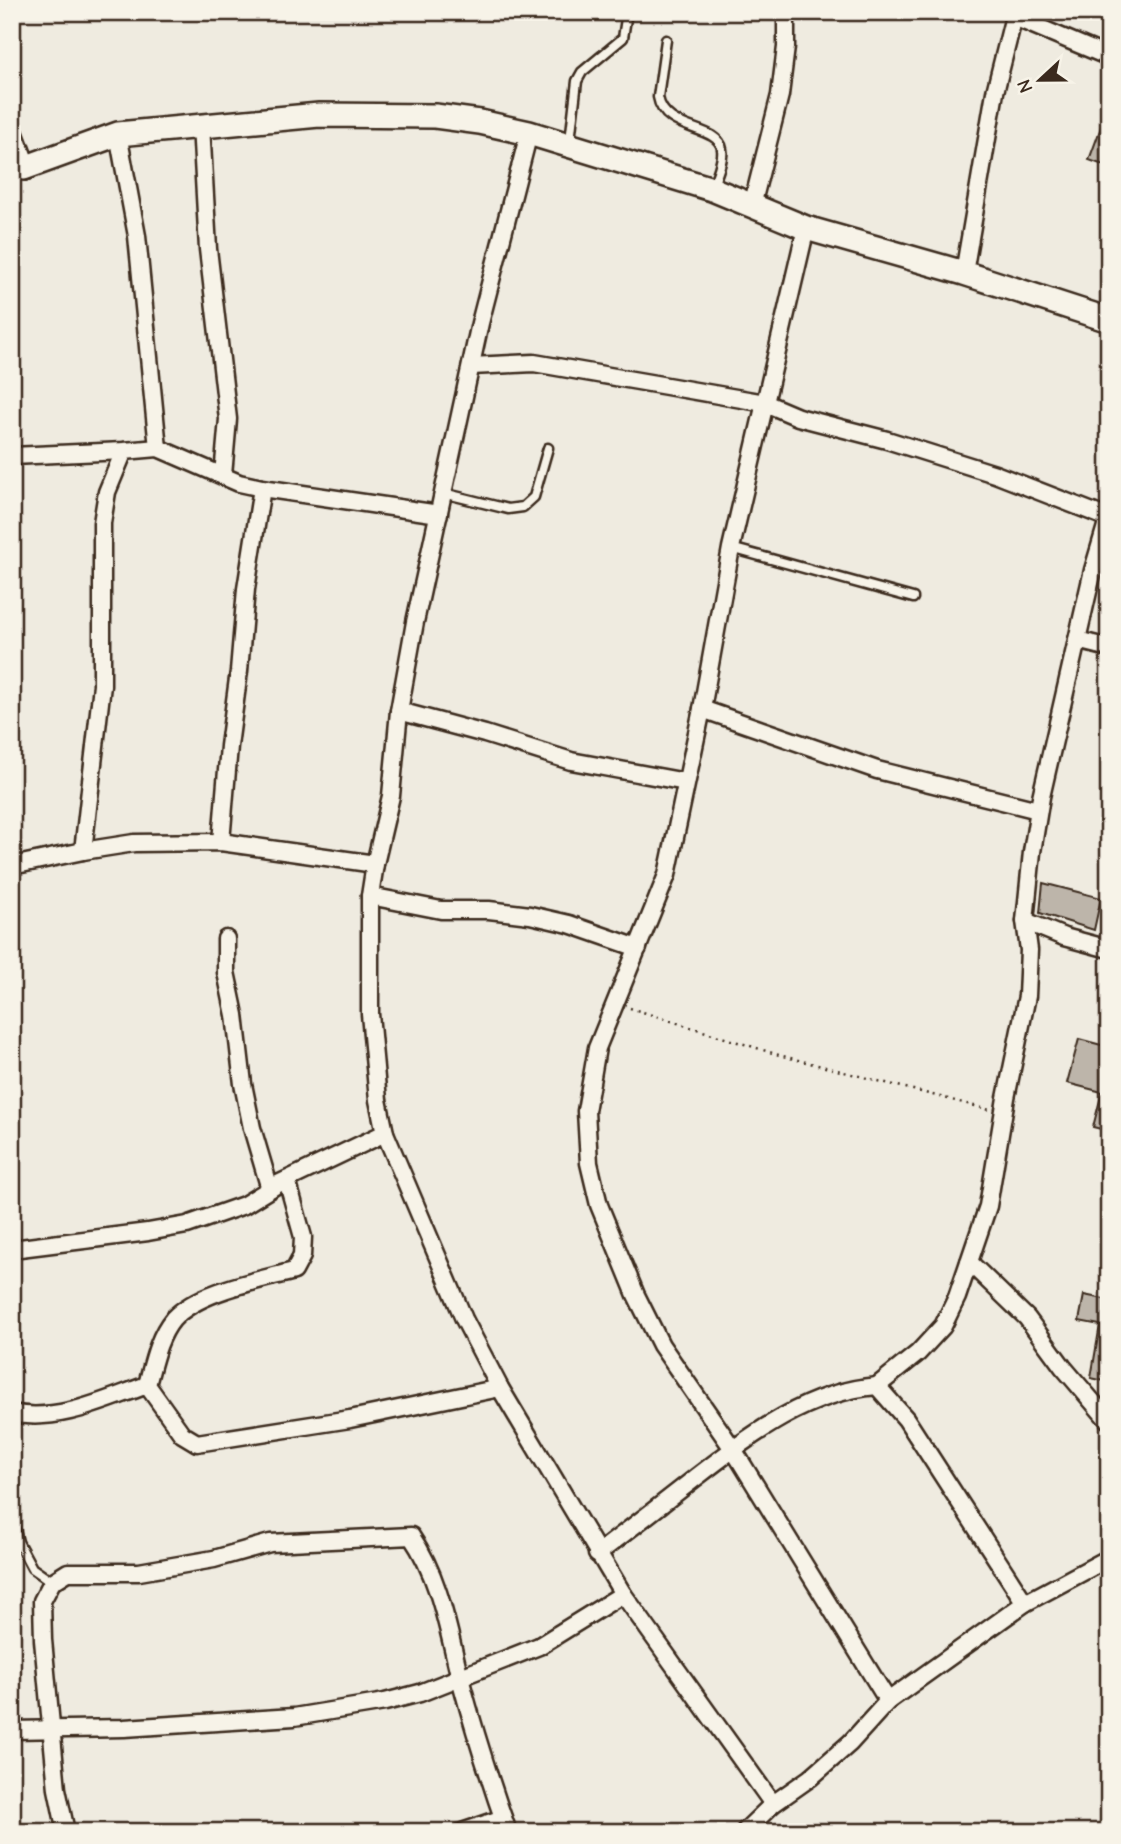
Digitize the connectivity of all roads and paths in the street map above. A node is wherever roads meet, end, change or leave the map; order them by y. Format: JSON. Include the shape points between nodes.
{"nodes":[{"id":1,"x":627,"y":12,"type":"edge"},
{"id":2,"x":786,"y":12,"type":"edge"},
{"id":3,"x":1015,"y":15,"type":"edge"},
{"id":4,"x":666,"y":40,"type":"dead end"},
{"id":5,"x":1109,"y":57,"type":"edge"},
{"id":6,"x":201,"y":125,"type":"junction"},
{"id":7,"x":529,"y":133,"type":"junction"},
{"id":8,"x":118,"y":134,"type":"junction"},
{"id":9,"x":12,"y":136,"type":"edge"},
{"id":10,"x":569,"y":145,"type":"junction"},
{"id":11,"x":18,"y":171,"type":"edge"},
{"id":12,"x":712,"y":189,"type":"junction"},
{"id":13,"x":752,"y":206,"type":"junction"},
{"id":14,"x":807,"y":228,"type":"junction"},
{"id":15,"x":964,"y":273,"type":"junction"},
{"id":16,"x":1109,"y":320,"type":"edge"},
{"id":17,"x":471,"y":366,"type":"junction"},
{"id":18,"x":765,"y":403,"type":"junction"},
{"id":19,"x":158,"y":447,"type":"junction"},
{"id":20,"x":548,"y":448,"type":"dead end"},
{"id":21,"x":124,"y":452,"type":"junction"},
{"id":22,"x":12,"y":456,"type":"edge"},
{"id":23,"x":223,"y":475,"type":"junction"},
{"id":24,"x":262,"y":488,"type":"junction"},
{"id":25,"x":443,"y":493,"type":"junction"},
{"id":26,"x":439,"y":514,"type":"junction"},
{"id":27,"x":1108,"y":517,"type":"edge"},
{"id":28,"x":731,"y":548,"type":"junction"},
{"id":29,"x":1102,"y":564,"type":"edge"},
{"id":30,"x":913,"y":598,"type":"dead end"},
{"id":31,"x":1077,"y":640,"type":"junction"},
{"id":32,"x":1109,"y":648,"type":"edge"},
{"id":33,"x":702,"y":709,"type":"junction"},
{"id":34,"x":399,"y":711,"type":"junction"},
{"id":35,"x":686,"y":782,"type":"junction"},
{"id":36,"x":1038,"y":810,"type":"junction"},
{"id":37,"x":221,"y":842,"type":"junction"},
{"id":38,"x":83,"y":851,"type":"junction"},
{"id":39,"x":375,"y":864,"type":"junction"},
{"id":40,"x":12,"y":866,"type":"edge"},
{"id":41,"x":370,"y":896,"type":"junction"},
{"id":42,"x":1025,"y":921,"type":"junction"},
{"id":43,"x":226,"y":939,"type":"dead end"},
{"id":44,"x":638,"y":948,"type":"junction"},
{"id":45,"x":1109,"y":949,"type":"edge"},
{"id":46,"x":615,"y":1003,"type":"junction"},
{"id":47,"x":1003,"y":1114,"type":"junction"},
{"id":48,"x":385,"y":1133,"type":"junction"},
{"id":49,"x":287,"y":1180,"type":"junction"},
{"id":50,"x":270,"y":1189,"type":"junction"},
{"id":51,"x":12,"y":1249,"type":"edge"},
{"id":52,"x":969,"y":1262,"type":"junction"},
{"id":53,"x":147,"y":1385,"type":"junction"},
{"id":54,"x":877,"y":1385,"type":"junction"},
{"id":55,"x":500,"y":1388,"type":"junction"},
{"id":56,"x":12,"y":1413,"type":"edge"},
{"id":57,"x":1109,"y":1421,"type":"edge"},
{"id":58,"x":733,"y":1449,"type":"junction"},
{"id":59,"x":12,"y":1519,"type":"edge"},
{"id":60,"x":597,"y":1554,"type":"junction"},
{"id":61,"x":1109,"y":1558,"type":"edge"},
{"id":62,"x":52,"y":1582,"type":"junction"},
{"id":63,"x":623,"y":1594,"type":"junction"},
{"id":64,"x":1025,"y":1603,"type":"junction"},
{"id":65,"x":460,"y":1675,"type":"junction"},
{"id":66,"x":888,"y":1701,"type":"junction"},
{"id":67,"x":12,"y":1730,"type":"edge"},
{"id":68,"x":50,"y":1731,"type":"junction"},
{"id":69,"x":773,"y":1804,"type":"junction"},
{"id":70,"x":505,"y":1825,"type":"edge"},
{"id":71,"x":65,"y":1832,"type":"edge"},
{"id":72,"x":462,"y":1832,"type":"edge"},
{"id":73,"x":744,"y":1832,"type":"edge"}],
"edges":[{"from":1,"to":10,"type":"lane","via":[[623,38],[577,80]]},
{"from":2,"to":13,"type":"street","via":[[780,95]]},
{"from":3,"to":5,"type":"street"},
{"from":3,"to":15,"type":"street","via":[[995,92]]},
{"from":4,"to":12,"type":"lane","via":[[660,106],[666,116],[717,139],[722,156]]},
{"from":6,"to":7,"type":"street","via":[[319,116],[435,116]]},
{"from":6,"to":8,"type":"street"},
{"from":6,"to":23,"type":"street","via":[[208,249],[228,419]]},
{"from":7,"to":10,"type":"street"},
{"from":7,"to":17,"type":"street"},
{"from":8,"to":11,"type":"street"},
{"from":8,"to":19,"type":"street","via":[[137,236]]},
{"from":9,"to":11,"type":"street"},
{"from":10,"to":12,"type":"street"},
{"from":12,"to":13,"type":"street"},
{"from":13,"to":14,"type":"street"},
{"from":14,"to":15,"type":"street"},
{"from":14,"to":18,"type":"street"},
{"from":15,"to":16,"type":"street"},
{"from":17,"to":18,"type":"street","via":[[534,363]]},
{"from":17,"to":25,"type":"street"},
{"from":18,"to":27,"type":"street","via":[[995,474]]},
{"from":18,"to":28,"type":"street"},
{"from":19,"to":21,"type":"street"},
{"from":19,"to":23,"type":"street"},
{"from":20,"to":25,"type":"lane","via":[[534,496],[523,507],[508,509]]},
{"from":21,"to":22,"type":"street"},
{"from":21,"to":38,"type":"street","via":[[107,492],[102,523],[102,685]]},
{"from":23,"to":24,"type":"street"},
{"from":24,"to":26,"type":"street"},
{"from":24,"to":37,"type":"street","via":[[246,589]]},
{"from":25,"to":26,"type":"street"},
{"from":26,"to":34,"type":"street"},
{"from":27,"to":29,"type":"street"},
{"from":28,"to":30,"type":"lane"},
{"from":28,"to":33,"type":"street"},
{"from":29,"to":31,"type":"street"},
{"from":31,"to":32,"type":"street"},
{"from":31,"to":36,"type":"street"},
{"from":33,"to":35,"type":"street"},
{"from":33,"to":36,"type":"street","via":[[877,770]]},
{"from":34,"to":35,"type":"street","via":[[571,761]]},
{"from":34,"to":39,"type":"street","via":[[391,796]]},
{"from":35,"to":44,"type":"street","via":[[667,875]]},
{"from":36,"to":42,"type":"street"},
{"from":37,"to":38,"type":"street","via":[[134,843]]},
{"from":37,"to":39,"type":"street"},
{"from":38,"to":40,"type":"street"},
{"from":39,"to":41,"type":"street"},
{"from":41,"to":44,"type":"street","via":[[441,910],[530,915]]},
{"from":41,"to":48,"type":"street","via":[[370,1014]]},
{"from":42,"to":45,"type":"street"},
{"from":42,"to":47,"type":"street","via":[[1027,996]]},
{"from":43,"to":50,"type":"street","via":[[226,972],[243,1084]]},
{"from":44,"to":46,"type":"street"},
{"from":46,"to":47,"type":"path","via":[[779,1055]]},
{"from":46,"to":58,"type":"street","via":[[597,1048],[586,1111],[589,1163],[599,1205],[661,1345]]},
{"from":47,"to":52,"type":"street","via":[[988,1206]]},
{"from":48,"to":49,"type":"street"},
{"from":48,"to":55,"type":"street","via":[[464,1319]]},
{"from":49,"to":50,"type":"street"},
{"from":49,"to":53,"type":"street","via":[[303,1237],[302,1256],[294,1271],[191,1304],[172,1321],[155,1352]]},
{"from":50,"to":51,"type":"street","via":[[243,1205],[187,1225]]},
{"from":52,"to":54,"type":"street","via":[[943,1326]]},
{"from":52,"to":57,"type":"street","via":[[1027,1318]]},
{"from":53,"to":55,"type":"street","via":[[182,1434],[197,1443],[350,1419]]},
{"from":53,"to":56,"type":"street","via":[[79,1408],[45,1415]]},
{"from":54,"to":58,"type":"street","via":[[814,1400]]},
{"from":54,"to":64,"type":"street","via":[[906,1419]]},
{"from":55,"to":60,"type":"street"},
{"from":58,"to":60,"type":"street"},
{"from":58,"to":66,"type":"street"},
{"from":59,"to":62,"type":"lane","via":[[32,1568]]},
{"from":60,"to":63,"type":"street"},
{"from":61,"to":64,"type":"street"},
{"from":62,"to":65,"type":"street","via":[[68,1572],[139,1572],[214,1559],[270,1543],[411,1536],[422,1552],[448,1623]]},
{"from":62,"to":68,"type":"street","via":[[41,1601]]},
{"from":63,"to":65,"type":"street","via":[[538,1646]]},
{"from":63,"to":69,"type":"street"},
{"from":64,"to":66,"type":"street"},
{"from":65,"to":68,"type":"street","via":[[385,1702],[294,1717]]},
{"from":65,"to":70,"type":"street"},
{"from":66,"to":69,"type":"street","via":[[850,1743]]},
{"from":67,"to":68,"type":"street"},
{"from":68,"to":71,"type":"street"},
{"from":69,"to":73,"type":"street"},
{"from":70,"to":72,"type":"street"}]}
